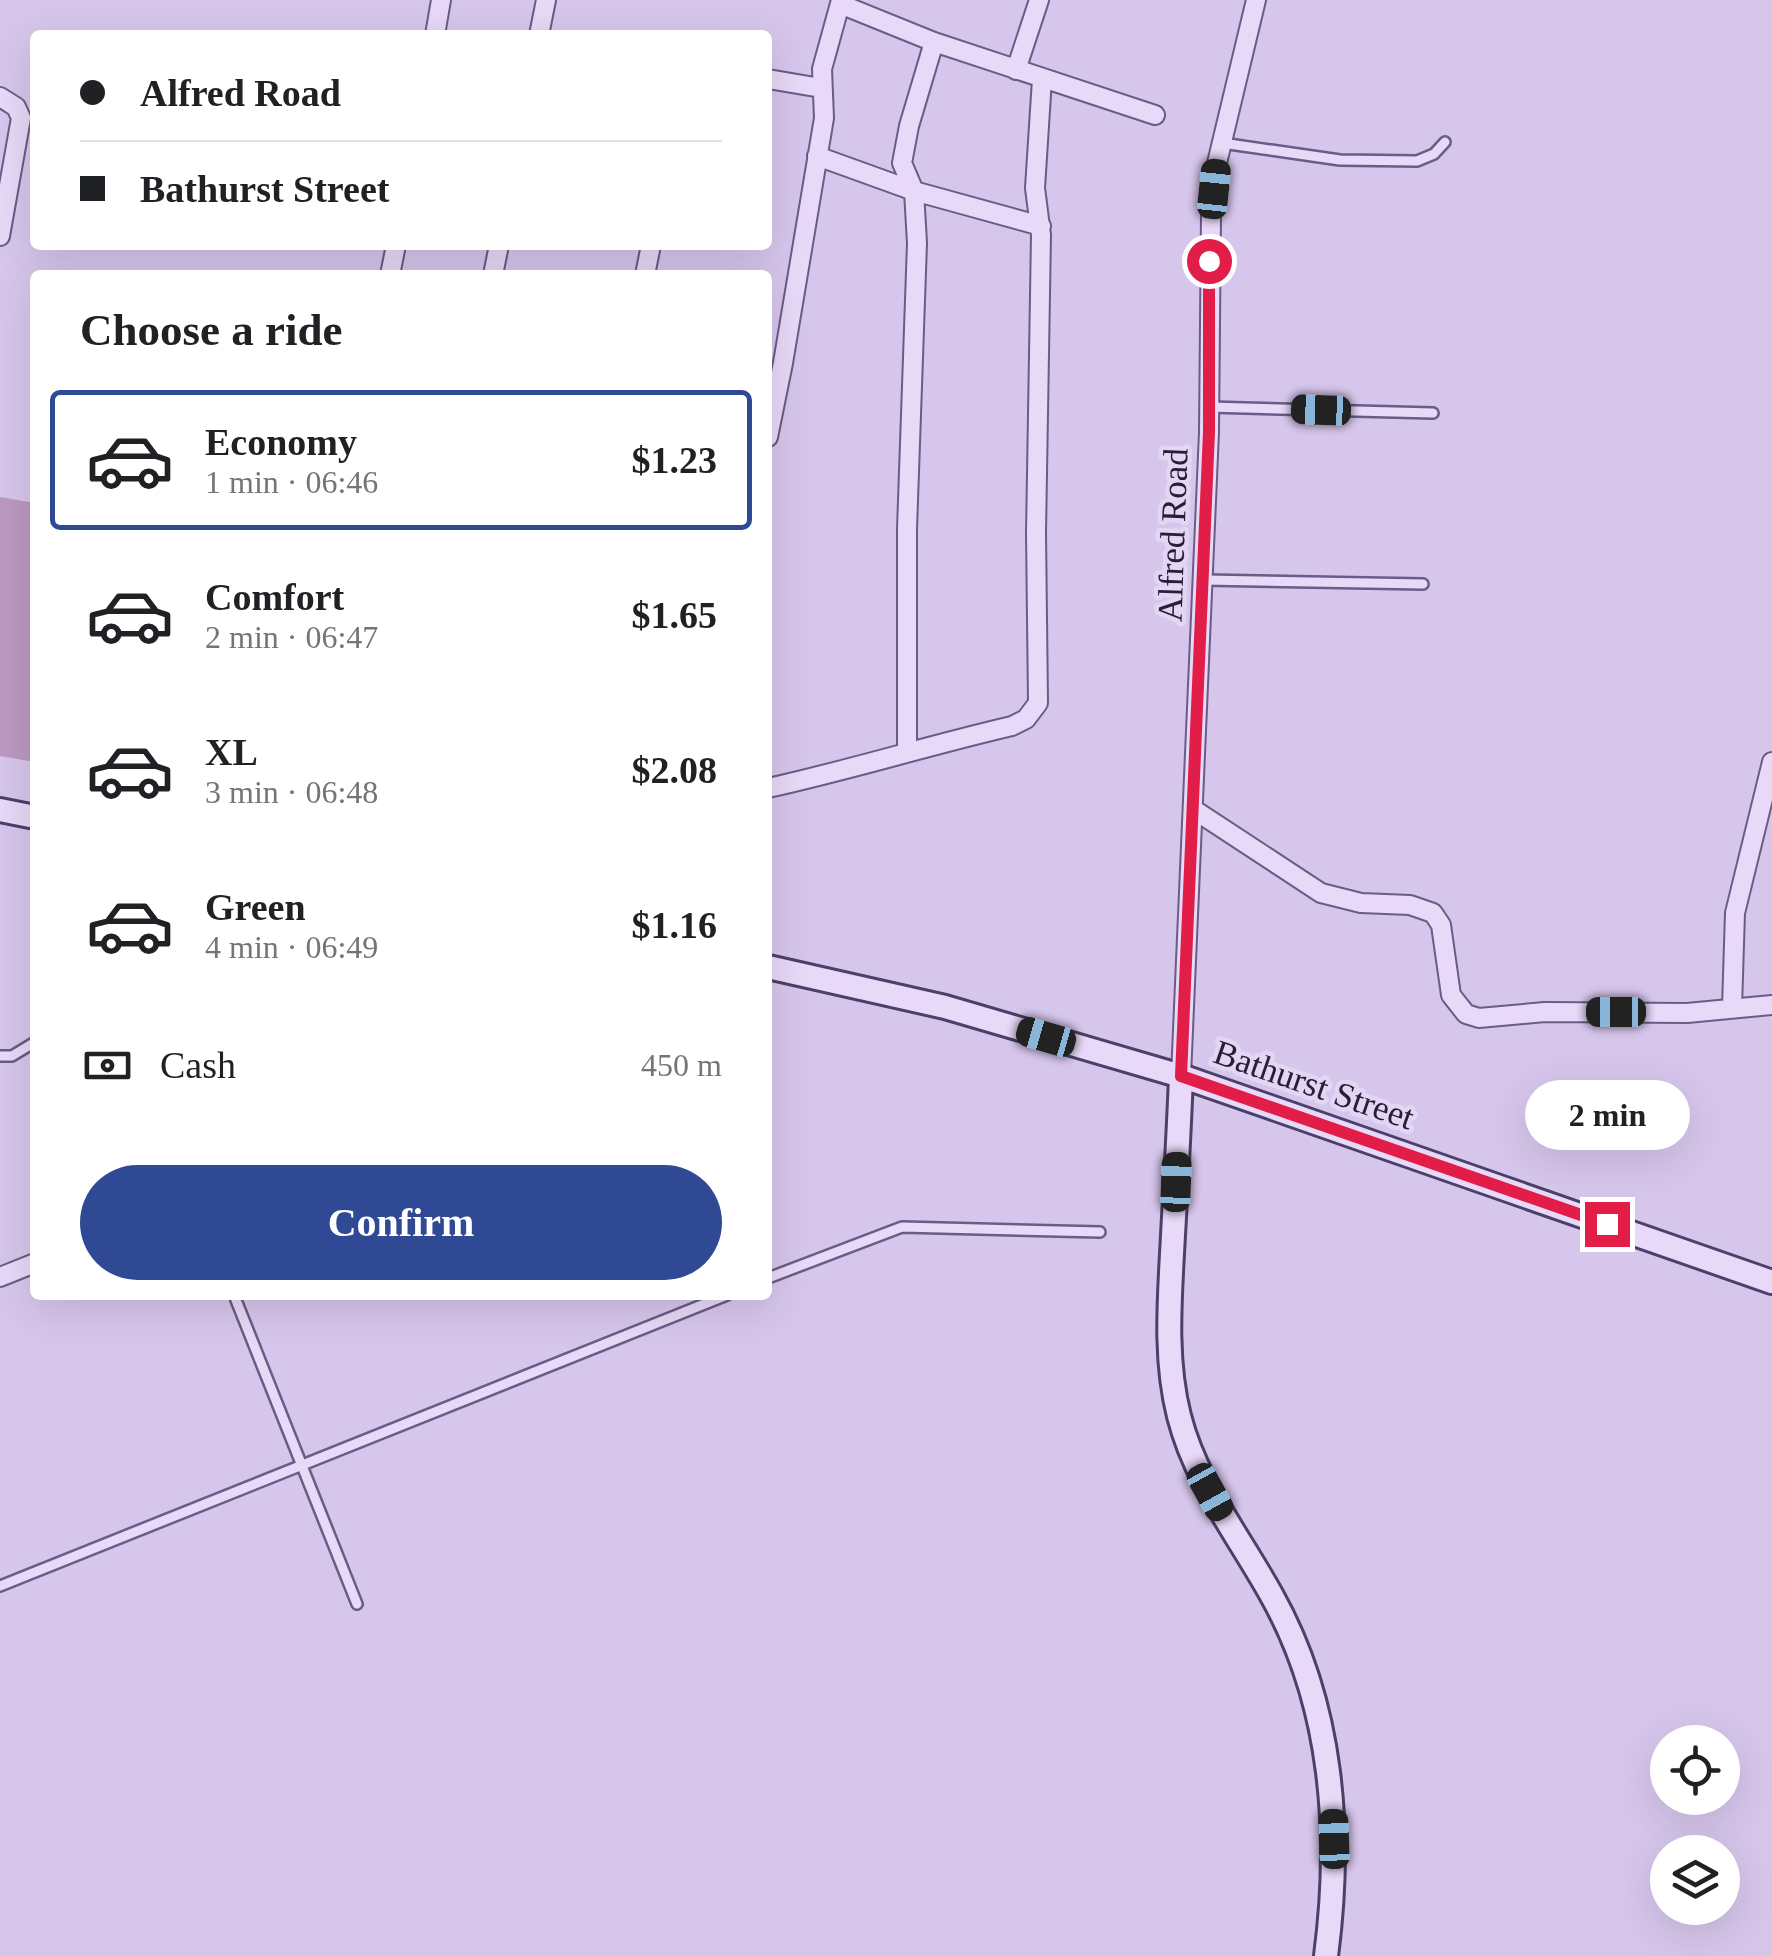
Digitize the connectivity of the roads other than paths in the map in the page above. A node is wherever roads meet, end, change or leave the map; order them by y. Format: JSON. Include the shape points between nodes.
{"nodes":[{"id":1,"x":441,"y":0,"type":"edge"},
{"id":2,"x":546,"y":0,"type":"edge"},
{"id":3,"x":1038,"y":0,"type":"edge"},
{"id":4,"x":1256,"y":0,"type":"edge"},
{"id":5,"x":840,"y":2,"type":"edge"},
{"id":6,"x":436,"y":30,"type":"edge"},
{"id":7,"x":540,"y":30,"type":"edge"},
{"id":8,"x":934,"y":42,"type":"junction"},
{"id":9,"x":1016,"y":70,"type":"junction"},
{"id":10,"x":1042,"y":79,"type":"junction"},
{"id":11,"x":772,"y":80,"type":"edge"},
{"id":12,"x":822,"y":88,"type":"junction"},
{"id":13,"x":0,"y":97,"type":"edge"},
{"id":14,"x":1155,"y":115,"type":"dead end"},
{"id":15,"x":1445,"y":142,"type":"dead end"},
{"id":16,"x":1222,"y":143,"type":"junction"},
{"id":17,"x":817,"y":156,"type":"junction"},
{"id":18,"x":914,"y":192,"type":"junction"},
{"id":19,"x":1041,"y":226,"type":"junction"},
{"id":20,"x":0,"y":236,"type":"edge"},
{"id":21,"x":1209,"y":407,"type":"junction"},
{"id":22,"x":1433,"y":413,"type":"dead end"},
{"id":23,"x":772,"y":418,"type":"edge"},
{"id":24,"x":1204,"y":580,"type":"junction"},
{"id":25,"x":1424,"y":584,"type":"dead end"},
{"id":26,"x":907,"y":751,"type":"junction"},
{"id":27,"x":1772,"y":762,"type":"edge"},
{"id":28,"x":772,"y":787,"type":"edge"},
{"id":29,"x":1193,"y":809,"type":"junction"},
{"id":30,"x":0,"y":810,"type":"edge"},
{"id":31,"x":30,"y":816,"type":"edge"},
{"id":32,"x":772,"y":968,"type":"edge"},
{"id":33,"x":1772,"y":1005,"type":"edge"},
{"id":34,"x":1732,"y":1007,"type":"junction"},
{"id":35,"x":30,"y":1045,"type":"edge"},
{"id":36,"x":0,"y":1056,"type":"edge"},
{"id":37,"x":1181,"y":1076,"type":"junction"},
{"id":38,"x":1100,"y":1232,"type":"dead end"},
{"id":39,"x":30,"y":1264,"type":"edge"},
{"id":40,"x":0,"y":1276,"type":"edge"},
{"id":41,"x":772,"y":1276,"type":"edge"},
{"id":42,"x":1772,"y":1282,"type":"edge"},
{"id":43,"x":236,"y":1300,"type":"edge"},
{"id":44,"x":714,"y":1300,"type":"edge"},
{"id":45,"x":302,"y":1466,"type":"junction"},
{"id":46,"x":0,"y":1586,"type":"edge"},
{"id":47,"x":358,"y":1604,"type":"dead end"},
{"id":48,"x":1326,"y":1956,"type":"edge"}],
"edges":[{"from":1,"to":6,"type":"street"},
{"from":2,"to":7,"type":"street"},
{"from":3,"to":9,"type":"street"},
{"from":4,"to":16,"type":"street","name":"Alfred Road"},
{"from":5,"to":8,"type":"street"},
{"from":5,"to":12,"type":"street"},
{"from":8,"to":9,"type":"street"},
{"from":8,"to":18,"type":"street","via":[[902,164]]},
{"from":9,"to":10,"type":"street"},
{"from":10,"to":14,"type":"street"},
{"from":10,"to":19,"type":"street","via":[[1035,188]]},
{"from":11,"to":12,"type":"street"},
{"from":12,"to":17,"type":"street"},
{"from":13,"to":20,"type":"street","via":[[21,118]]},
{"from":15,"to":16,"type":"lane","via":[[1417,161],[1340,160]]},
{"from":16,"to":21,"type":"street","name":"Alfred Road","via":[[1209,261]]},
{"from":17,"to":18,"type":"street"},
{"from":17,"to":23,"type":"street"},
{"from":18,"to":19,"type":"street"},
{"from":18,"to":26,"type":"street"},
{"from":19,"to":26,"type":"street","via":[[1038,703],[1012,726]]},
{"from":21,"to":22,"type":"lane"},
{"from":21,"to":24,"type":"street","name":"Alfred Road"},
{"from":24,"to":25,"type":"lane"},
{"from":24,"to":29,"type":"street","name":"Alfred Road"},
{"from":26,"to":28,"type":"street"},
{"from":27,"to":34,"type":"street","via":[[1735,913]]},
{"from":29,"to":34,"type":"street","via":[[1321,893],[1432,914],[1440,925],[1451,995],[1466,1014]]},
{"from":29,"to":37,"type":"street","name":"Alfred Road"},
{"from":30,"to":31,"type":"main road"},
{"from":32,"to":37,"type":"main road","name":"Bathurst Street","via":[[945,1007]]},
{"from":33,"to":34,"type":"street"},
{"from":35,"to":36,"type":"lane"},
{"from":37,"to":42,"type":"main road","name":"Bathurst Street"},
{"from":37,"to":48,"type":"main road","via":[[1169,1331],[1178,1414],[1200,1475],[1284,1618],[1309,1683],[1333,1818]]},
{"from":38,"to":41,"type":"lane","via":[[902,1227]]},
{"from":39,"to":40,"type":"street"},
{"from":43,"to":45,"type":"lane"},
{"from":44,"to":45,"type":"lane"},
{"from":45,"to":46,"type":"lane"},
{"from":45,"to":47,"type":"lane"}]}
